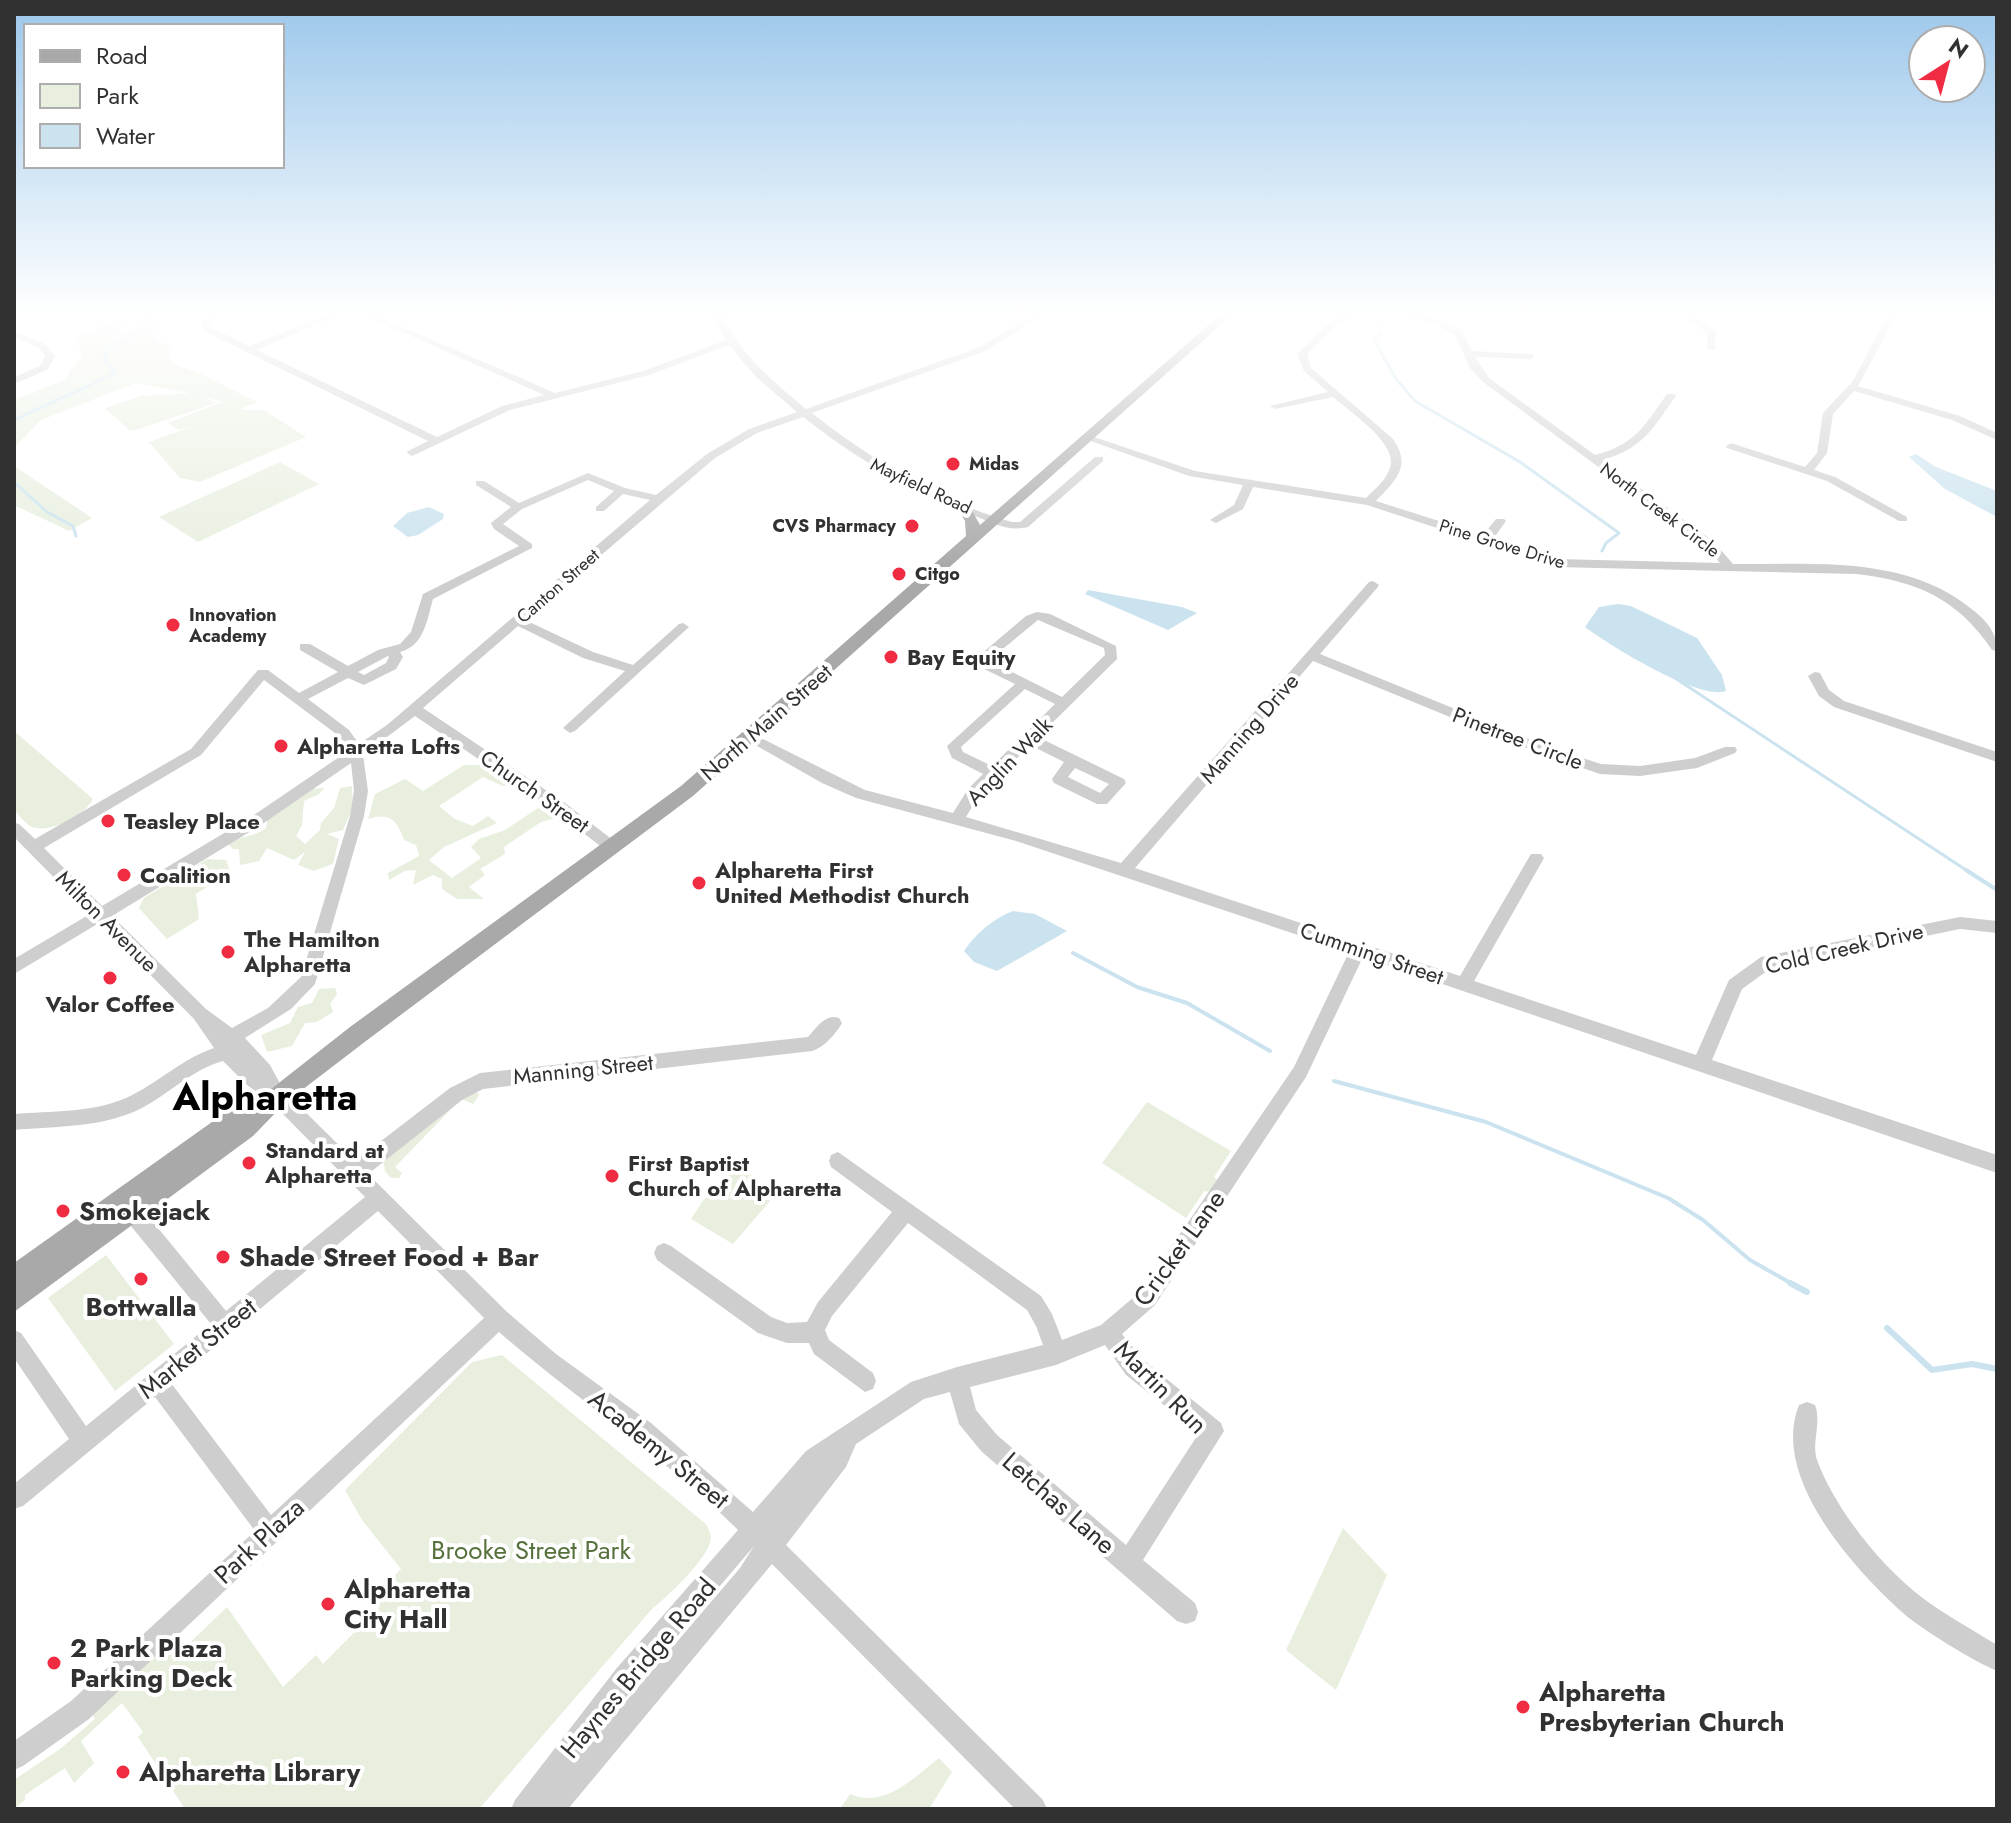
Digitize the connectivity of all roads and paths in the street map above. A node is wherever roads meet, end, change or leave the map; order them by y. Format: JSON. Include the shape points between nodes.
{"nodes":[{"id":1,"x":349,"y":399,"type":"edge"},
{"id":2,"x":538,"y":399,"type":"edge"},
{"id":3,"x":788,"y":399,"type":"edge"},
{"id":4,"x":837,"y":399,"type":"edge"},
{"id":5,"x":1131,"y":399,"type":"edge"},
{"id":6,"x":1310,"y":399,"type":"edge"},
{"id":7,"x":1341,"y":399,"type":"edge"},
{"id":8,"x":1512,"y":399,"type":"edge"},
{"id":9,"x":1669,"y":399,"type":"edge"},
{"id":10,"x":1842,"y":399,"type":"edge"},
{"id":11,"x":1892,"y":399,"type":"edge"},
{"id":12,"x":1275,"y":406,"type":"dead end"},
{"id":13,"x":802,"y":411,"type":"junction"},
{"id":14,"x":1996,"y":420,"type":"edge"},
{"id":15,"x":1975,"y":426,"type":"junction"},
{"id":16,"x":1997,"y":437,"type":"edge"},
{"id":17,"x":1087,"y":438,"type":"junction"},
{"id":18,"x":436,"y":441,"type":"junction"},
{"id":19,"x":1731,"y":446,"type":"dead end"},
{"id":20,"x":412,"y":453,"type":"dead end"},
{"id":21,"x":1099,"y":459,"type":"dead end"},
{"id":22,"x":1593,"y":459,"type":"junction"},
{"id":23,"x":1057,"y":464,"type":"junction"},
{"id":24,"x":1808,"y":471,"type":"junction"},
{"id":25,"x":1082,"y":473,"type":"junction"},
{"id":26,"x":480,"y":483,"type":"dead end"},
{"id":27,"x":1249,"y":483,"type":"junction"},
{"id":28,"x":621,"y":490,"type":"junction"},
{"id":29,"x":658,"y":499,"type":"junction"},
{"id":30,"x":1369,"y":502,"type":"junction"},
{"id":31,"x":518,"y":507,"type":"junction"},
{"id":32,"x":964,"y":508,"type":"junction"},
{"id":33,"x":600,"y":509,"type":"dead end"},
{"id":34,"x":995,"y":519,"type":"junction"},
{"id":35,"x":1903,"y":519,"type":"dead end"},
{"id":36,"x":1216,"y":520,"type":"dead end"},
{"id":37,"x":1500,"y":521,"type":"dead end"},
{"id":38,"x":974,"y":538,"type":"junction"},
{"id":39,"x":1485,"y":541,"type":"junction"},
{"id":40,"x":1730,"y":568,"type":"junction"},
{"id":41,"x":1373,"y":585,"type":"dead end"},
{"id":42,"x":517,"y":621,"type":"junction"},
{"id":43,"x":1990,"y":624,"type":"edge"},
{"id":44,"x":683,"y":627,"type":"dead end"},
{"id":45,"x":305,"y":647,"type":"dead end"},
{"id":46,"x":1997,"y":647,"type":"edge"},
{"id":47,"x":1312,"y":656,"type":"junction"},
{"id":48,"x":635,"y":670,"type":"junction"},
{"id":49,"x":346,"y":673,"type":"junction"},
{"id":50,"x":1815,"y":676,"type":"dead end"},
{"id":51,"x":1023,"y":684,"type":"junction"},
{"id":52,"x":300,"y":698,"type":"junction"},
{"id":53,"x":1065,"y":704,"type":"junction"},
{"id":54,"x":416,"y":710,"type":"junction"},
{"id":55,"x":570,"y":728,"type":"dead end"},
{"id":56,"x":750,"y":738,"type":"junction"},
{"id":57,"x":1029,"y":739,"type":"junction"},
{"id":58,"x":1730,"y":750,"type":"dead end"},
{"id":59,"x":356,"y":754,"type":"junction"},
{"id":60,"x":1997,"y":757,"type":"edge"},
{"id":61,"x":1073,"y":760,"type":"dead end"},
{"id":62,"x":993,"y":773,"type":"junction"},
{"id":63,"x":956,"y":820,"type":"junction"},
{"id":64,"x":14,"y":828,"type":"edge"},
{"id":65,"x":32,"y":848,"type":"junction"},
{"id":66,"x":613,"y":848,"type":"junction"},
{"id":67,"x":1536,"y":858,"type":"dead end"},
{"id":68,"x":1124,"y":870,"type":"junction"},
{"id":69,"x":101,"y":914,"type":"junction"},
{"id":70,"x":1997,"y":927,"type":"edge"},
{"id":71,"x":1359,"y":949,"type":"junction"},
{"id":72,"x":14,"y":967,"type":"edge"},
{"id":73,"x":1464,"y":984,"type":"junction"},
{"id":74,"x":833,"y":1023,"type":"dead end"},
{"id":75,"x":227,"y":1044,"type":"junction"},
{"id":76,"x":1701,"y":1064,"type":"junction"},
{"id":77,"x":277,"y":1096,"type":"junction"},
{"id":78,"x":14,"y":1122,"type":"edge"},
{"id":79,"x":838,"y":1161,"type":"dead end"},
{"id":80,"x":1997,"y":1164,"type":"edge"},
{"id":81,"x":354,"y":1173,"type":"junction"},
{"id":82,"x":379,"y":1198,"type":"junction"},
{"id":83,"x":906,"y":1210,"type":"junction"},
{"id":84,"x":133,"y":1213,"type":"junction"},
{"id":85,"x":664,"y":1253,"type":"dead end"},
{"id":86,"x":14,"y":1278,"type":"edge"},
{"id":87,"x":14,"y":1299,"type":"edge"},
{"id":88,"x":499,"y":1318,"type":"junction"},
{"id":89,"x":225,"y":1325,"type":"junction"},
{"id":90,"x":814,"y":1332,"type":"junction"},
{"id":91,"x":1108,"y":1332,"type":"junction"},
{"id":92,"x":14,"y":1340,"type":"edge"},
{"id":93,"x":1056,"y":1354,"type":"junction"},
{"id":94,"x":957,"y":1378,"type":"junction"},
{"id":95,"x":156,"y":1381,"type":"junction"},
{"id":96,"x":865,"y":1381,"type":"dead end"},
{"id":97,"x":1807,"y":1413,"type":"dead end"},
{"id":98,"x":83,"y":1441,"type":"junction"},
{"id":99,"x":15,"y":1498,"type":"edge"},
{"id":100,"x":269,"y":1531,"type":"junction"},
{"id":101,"x":762,"y":1537,"type":"junction"},
{"id":102,"x":1128,"y":1562,"type":"junction"},
{"id":103,"x":1186,"y":1612,"type":"dead end"},
{"id":104,"x":1997,"y":1659,"type":"edge"},
{"id":105,"x":14,"y":1757,"type":"edge"},
{"id":106,"x":524,"y":1809,"type":"edge"},
{"id":107,"x":551,"y":1809,"type":"edge"},
{"id":108,"x":1034,"y":1809,"type":"edge"}],
"edges":[{"from":1,"to":18,"type":"street"},
{"from":2,"to":18,"type":"street"},
{"from":3,"to":13,"type":"street","name":"Mayfield Road"},
{"from":4,"to":13,"type":"street","name":"Canton Street"},
{"from":5,"to":17,"type":"main road","name":"North Main Street"},
{"from":6,"to":12,"type":"street"},
{"from":7,"to":30,"type":"street","via":[[1398,453],[1397,470]]},
{"from":8,"to":22,"type":"street","name":"North Creek Circle"},
{"from":9,"to":22,"type":"street","via":[[1634,446]]},
{"from":10,"to":24,"type":"street","via":[[1828,413],[1822,453]]},
{"from":11,"to":15,"type":"street"},
{"from":13,"to":29,"type":"street","name":"Canton Street","via":[[731,443]]},
{"from":13,"to":32,"type":"street","name":"Mayfield Road","via":[[880,469]]},
{"from":14,"to":15,"type":"street"},
{"from":15,"to":16,"type":"street"},
{"from":17,"to":23,"type":"main road","name":"North Main Street"},
{"from":17,"to":27,"type":"street","name":"Pine Grove Drive","via":[[1193,474]]},
{"from":18,"to":20,"type":"street"},
{"from":19,"to":24,"type":"street"},
{"from":21,"to":25,"type":"street"},
{"from":22,"to":40,"type":"street","name":"North Creek Circle","via":[[1710,544]]},
{"from":23,"to":25,"type":"street"},
{"from":23,"to":34,"type":"main road","name":"North Main Street"},
{"from":24,"to":35,"type":"street","via":[[1853,489]]},
{"from":25,"to":34,"type":"street","name":"Mayfield Road","via":[[1024,525]]},
{"from":26,"to":31,"type":"street"},
{"from":27,"to":30,"type":"street","name":"Pine Grove Drive"},
{"from":27,"to":36,"type":"street","via":[[1239,507]]},
{"from":28,"to":29,"type":"street"},
{"from":28,"to":31,"type":"street","via":[[588,476]]},
{"from":28,"to":33,"type":"street"},
{"from":29,"to":42,"type":"street","name":"Canton Street"},
{"from":30,"to":39,"type":"street","name":"Pine Grove Drive"},
{"from":31,"to":49,"type":"street","via":[[498,527],[528,546],[427,597],[416,636],[393,651],[395,661],[373,677],[359,680]]},
{"from":32,"to":34,"type":"street","name":"Mayfield Road"},
{"from":32,"to":38,"type":"main road"},
{"from":34,"to":38,"type":"main road","name":"North Main Street"},
{"from":37,"to":39,"type":"street"},
{"from":38,"to":56,"type":"main road","name":"North Main Street"},
{"from":39,"to":40,"type":"street","name":"Pine Grove Drive","via":[[1569,565]]},
{"from":40,"to":43,"type":"street","name":"Pine Grove Drive","via":[[1890,574],[1943,594]]},
{"from":41,"to":47,"type":"street","name":"Manning Drive"},
{"from":42,"to":48,"type":"street","via":[[573,649]]},
{"from":42,"to":54,"type":"street","name":"Canton Street"},
{"from":43,"to":46,"type":"street","name":"Pine Grove Drive"},
{"from":44,"to":48,"type":"street"},
{"from":45,"to":49,"type":"street"},
{"from":47,"to":58,"type":"street","name":"Pinetree Circle","via":[[1600,769],[1640,771],[1697,763]]},
{"from":47,"to":68,"type":"street","name":"Manning Drive"},
{"from":48,"to":55,"type":"street"},
{"from":49,"to":52,"type":"street"},
{"from":50,"to":60,"type":"street","via":[[1836,709]]},
{"from":51,"to":53,"type":"street","name":"Anglin Walk"},
{"from":51,"to":53,"type":"street","name":"Anglin Walk","via":[[990,668],[984,659],[1030,619],[1046,617],[1110,646],[1112,656]]},
{"from":51,"to":62,"type":"street","via":[[954,746],[957,755]]},
{"from":52,"to":59,"type":"street","via":[[344,733]]},
{"from":52,"to":65,"type":"street","via":[[263,673],[196,752]]},
{"from":53,"to":57,"type":"street","name":"Anglin Walk"},
{"from":54,"to":59,"type":"street","name":"Canton Street"},
{"from":54,"to":66,"type":"street","name":"Church Street"},
{"from":56,"to":63,"type":"street","name":"Cumming Street","via":[[861,794]]},
{"from":56,"to":66,"type":"main road","name":"North Main Street"},
{"from":57,"to":61,"type":"street"},
{"from":57,"to":62,"type":"street","name":"Anglin Walk"},
{"from":59,"to":69,"type":"street","name":"Canton Street"},
{"from":59,"to":75,"type":"street","via":[[361,791],[357,816],[304,988]]},
{"from":62,"to":63,"type":"street","name":"Anglin Walk"},
{"from":63,"to":68,"type":"street","name":"Cumming Street"},
{"from":64,"to":65,"type":"street","name":"Milton Avenue"},
{"from":65,"to":69,"type":"street","name":"Milton Avenue"},
{"from":66,"to":77,"type":"main road","name":"North Main Street"},
{"from":67,"to":73,"type":"street"},
{"from":68,"to":71,"type":"street","name":"Cumming Street"},
{"from":69,"to":72,"type":"street","name":"Canton Street"},
{"from":69,"to":75,"type":"street","name":"Milton Avenue"},
{"from":70,"to":76,"type":"street","name":"Cold Creek Drive","via":[[1960,923],[1767,962],[1735,985]]},
{"from":71,"to":73,"type":"street","name":"Cumming Street"},
{"from":71,"to":91,"type":"street","name":"Cricket Lane","via":[[1300,1072],[1161,1282]]},
{"from":73,"to":76,"type":"street","name":"Cumming Street"},
{"from":74,"to":81,"type":"street","name":"Manning Street","via":[[812,1044],[480,1081]]},
{"from":75,"to":77,"type":"street","name":"Milton Avenue","via":[[255,1084]]},
{"from":75,"to":78,"type":"street","via":[[134,1104]]},
{"from":76,"to":80,"type":"street","name":"Cumming Street"},
{"from":77,"to":81,"type":"street","name":"Academy Street"},
{"from":77,"to":84,"type":"main road","via":[[245,1129]]},
{"from":77,"to":86,"type":"main road","via":[[234,1119]]},
{"from":79,"to":83,"type":"street"},
{"from":81,"to":82,"type":"street","name":"Academy Street"},
{"from":82,"to":88,"type":"street","name":"Academy Street"},
{"from":82,"to":89,"type":"street","name":"Market Street"},
{"from":83,"to":90,"type":"street","via":[[825,1309]]},
{"from":83,"to":93,"type":"street","via":[[1034,1303]]},
{"from":84,"to":87,"type":"main road"},
{"from":84,"to":89,"type":"street"},
{"from":85,"to":90,"type":"street","via":[[765,1326],[787,1333]]},
{"from":88,"to":100,"type":"street","name":"Park Plaza"},
{"from":88,"to":101,"type":"street","name":"Academy Street","via":[[643,1431]]},
{"from":89,"to":95,"type":"street","name":"Market Street"},
{"from":90,"to":96,"type":"street","via":[[821,1347]]},
{"from":91,"to":93,"type":"street","name":"Cricket Lane"},
{"from":91,"to":102,"type":"street","name":"Martin Run","via":[[1134,1367],[1213,1431]]},
{"from":92,"to":98,"type":"street"},
{"from":93,"to":94,"type":"street","name":"Cricket Lane"},
{"from":94,"to":101,"type":"street","name":"Cricket Lane","via":[[894,1404],[847,1440],[838,1459]]},
{"from":94,"to":102,"type":"street","name":"Letchas Lane","via":[[976,1430]]},
{"from":95,"to":98,"type":"street","name":"Market Street"},
{"from":95,"to":100,"type":"street"},
{"from":97,"to":104,"type":"street","via":[[1804,1456],[1825,1504],[1861,1555],[1914,1607]]},
{"from":98,"to":99,"type":"street","name":"Market Street"},
{"from":100,"to":105,"type":"street","name":"Park Plaza","via":[[80,1710]]},
{"from":101,"to":106,"type":"street","name":"Haynes Bridge Road","via":[[625,1678]]},
{"from":101,"to":107,"type":"street","name":"Haynes Bridge Road"},
{"from":101,"to":108,"type":"street","name":"Academy Street"},
{"from":102,"to":103,"type":"street","name":"Letchas Lane"}]}
